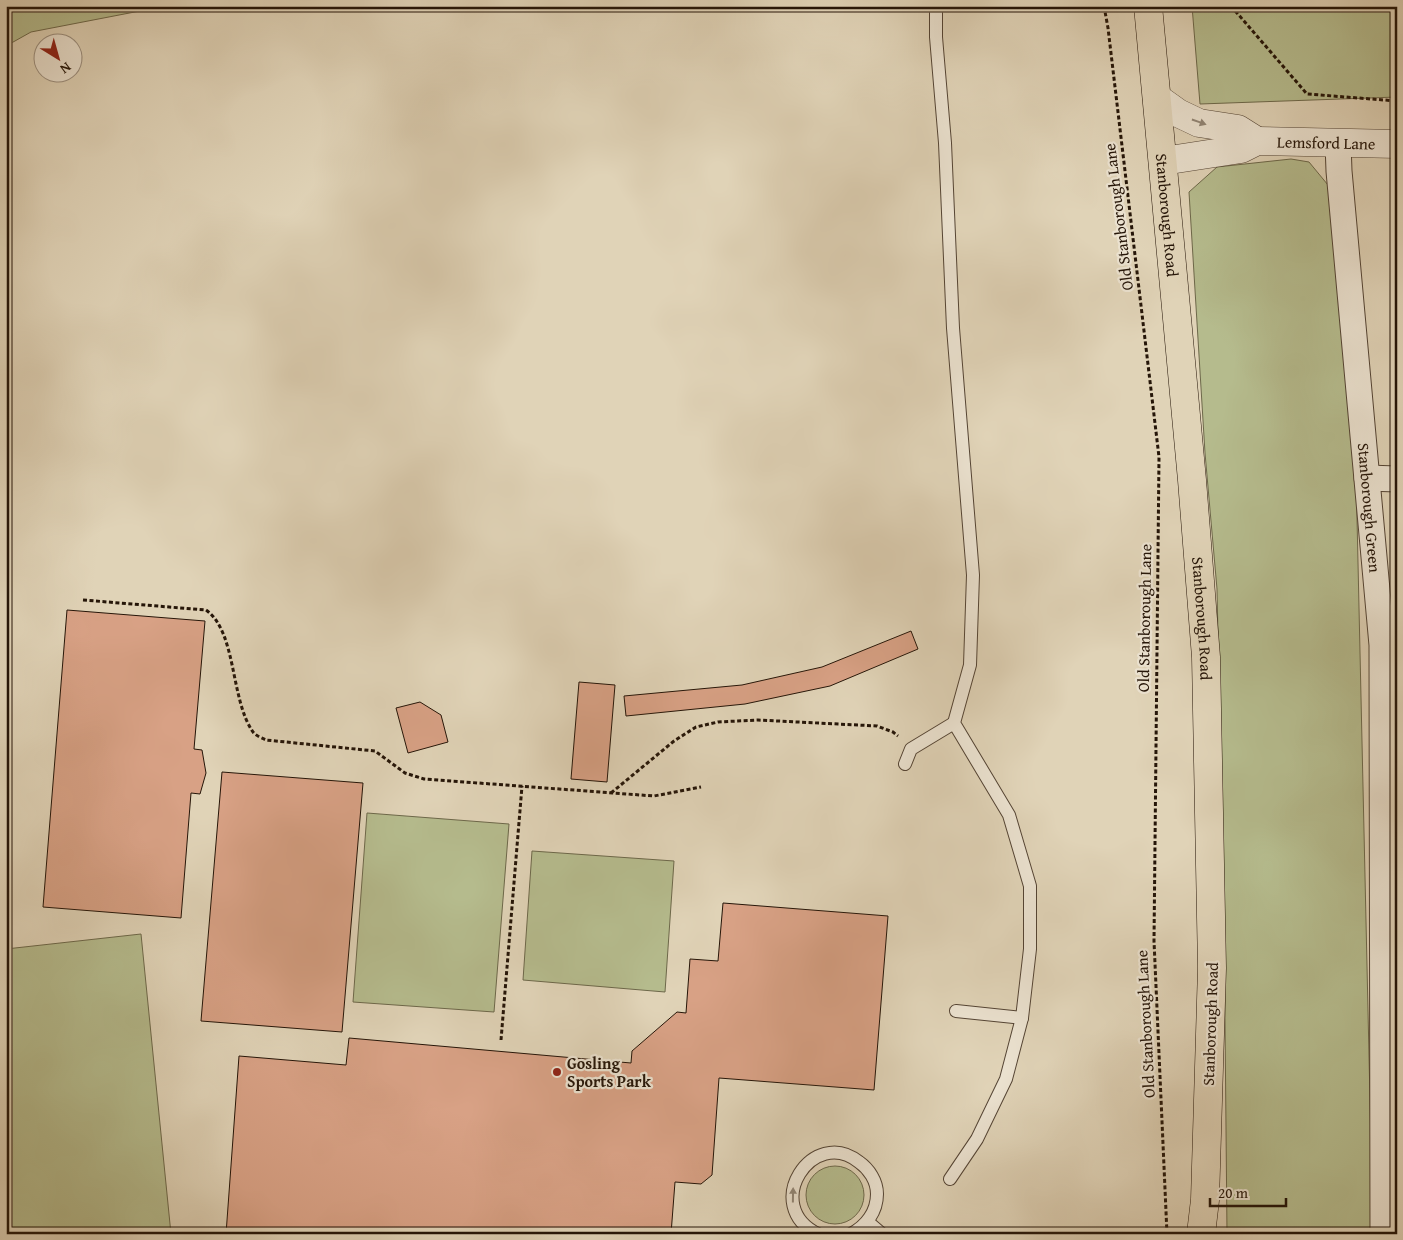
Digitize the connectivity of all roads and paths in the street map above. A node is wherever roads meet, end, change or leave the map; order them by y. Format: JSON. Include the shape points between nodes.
{"nodes":[{"id":1,"x":936,"y":6,"type":"edge"},
{"id":2,"x":1104,"y":6,"type":"edge"},
{"id":3,"x":1148,"y":6,"type":"edge"},
{"id":4,"x":1231,"y":6,"type":"edge"},
{"id":5,"x":1157,"y":98,"type":"junction"},
{"id":6,"x":1397,"y":101,"type":"edge"},
{"id":7,"x":1257,"y":141,"type":"junction"},
{"id":8,"x":1338,"y":143,"type":"junction"},
{"id":9,"x":1397,"y":144,"type":"edge"},
{"id":10,"x":1163,"y":160,"type":"junction"},
{"id":11,"x":1367,"y":478,"type":"junction"},
{"id":12,"x":1397,"y":479,"type":"edge"},
{"id":13,"x":84,"y":600,"type":"dead end"},
{"id":14,"x":954,"y":723,"type":"junction"},
{"id":15,"x":912,"y":749,"type":"junction"},
{"id":16,"x":905,"y":764,"type":"dead end"},
{"id":17,"x":522,"y":786,"type":"junction"},
{"id":18,"x":700,"y":787,"type":"dead end"},
{"id":19,"x":612,"y":793,"type":"junction"},
{"id":20,"x":1389,"y":894,"type":"edge"},
{"id":21,"x":956,"y":1012,"type":"dead end"},
{"id":22,"x":1022,"y":1018,"type":"junction"},
{"id":23,"x":500,"y":1040,"type":"dead end"},
{"id":24,"x":950,"y":1178,"type":"dead end"},
{"id":25,"x":868,"y":1222,"type":"junction"},
{"id":26,"x":803,"y":1230,"type":"edge"},
{"id":27,"x":818,"y":1234,"type":"edge"},
{"id":28,"x":851,"y":1234,"type":"edge"},
{"id":29,"x":882,"y":1234,"type":"edge"},
{"id":30,"x":1167,"y":1234,"type":"edge"},
{"id":31,"x":1201,"y":1234,"type":"edge"},
{"id":32,"x":1383,"y":1234,"type":"edge"}],
"edges":[{"from":1,"to":14,"type":"lane","via":[[946,143],[953,328],[973,575],[970,665]]},
{"from":2,"to":30,"type":"path","name":"Old Stanborough Lane","via":[[1158,457],[1154,941]]},
{"from":3,"to":5,"type":"main road","name":"Stanborough Road"},
{"from":4,"to":6,"type":"path","via":[[1307,94]]},
{"from":5,"to":7,"type":"street","name":"Lemsford Lane","one_way":true,"via":[[1199,123],[1238,129]]},
{"from":5,"to":10,"type":"main road","name":"Stanborough Road"},
{"from":7,"to":8,"type":"street","name":"Lemsford Lane"},
{"from":7,"to":10,"type":"street","name":"Lemsford Lane","via":[[1240,149]]},
{"from":8,"to":9,"type":"street","name":"Lemsford Lane"},
{"from":8,"to":11,"type":"street","name":"Stanborough Green"},
{"from":10,"to":31,"type":"main road","name":"Stanborough Road","via":[[1206,656],[1212,968],[1205,1200]]},
{"from":11,"to":12,"type":"street"},
{"from":11,"to":20,"type":"street","name":"Stanborough Green","via":[[1382,645]]},
{"from":13,"to":17,"type":"path","via":[[206,610],[214,615],[223,630],[244,713],[254,734],[266,740],[375,752],[405,772],[424,779]]},
{"from":14,"to":15,"type":"lane"},
{"from":14,"to":22,"type":"lane","via":[[1009,815],[1030,886],[1030,950]]},
{"from":15,"to":16,"type":"lane"},
{"from":15,"to":19,"type":"path","via":[[893,732],[878,726],[758,720],[718,722],[696,727],[674,741]]},
{"from":17,"to":19,"type":"path"},
{"from":17,"to":23,"type":"path"},
{"from":18,"to":19,"type":"path","via":[[654,796]]},
{"from":20,"to":32,"type":"street","name":"Stanborough Green"},
{"from":21,"to":22,"type":"lane"},
{"from":22,"to":24,"type":"lane","via":[[1006,1079],[977,1139]]},
{"from":26,"to":25,"type":"lane","one_way":true,"via":[[793,1203],[797,1176],[816,1157],[829,1153],[855,1158],[874,1180],[877,1194]]},
{"from":25,"to":28,"type":"lane"},
{"from":25,"to":29,"type":"lane"},
{"from":26,"to":27,"type":"lane"}]}
